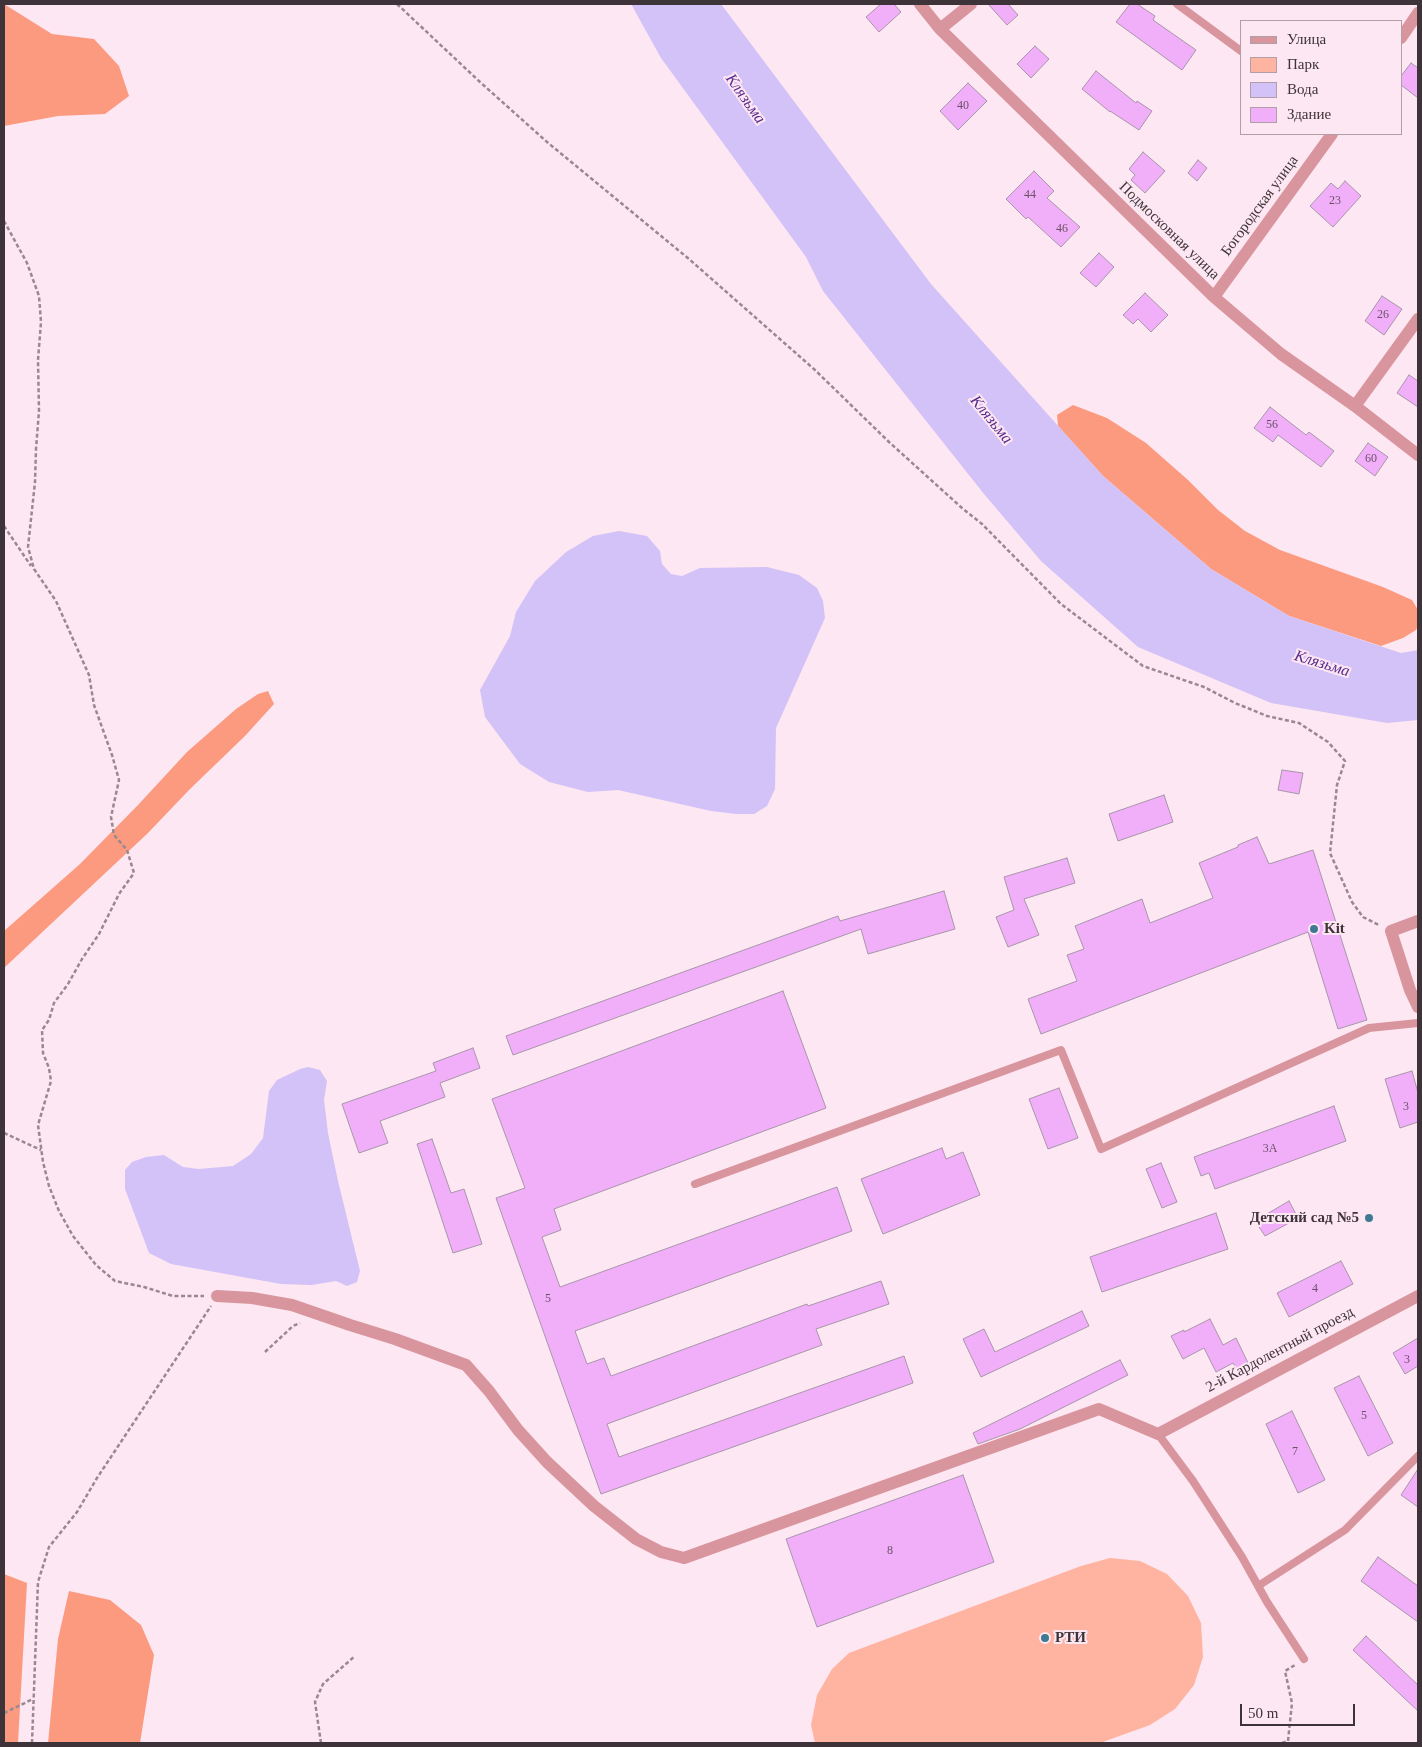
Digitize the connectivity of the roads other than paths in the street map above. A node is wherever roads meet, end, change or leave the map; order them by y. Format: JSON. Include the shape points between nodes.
{"nodes":[{"id":1,"x":920,"y":4,"type":"edge"},
{"id":2,"x":971,"y":4,"type":"edge"},
{"id":3,"x":1178,"y":4,"type":"edge"},
{"id":4,"x":1418,"y":13,"type":"edge"},
{"id":5,"x":940,"y":29,"type":"junction"},
{"id":6,"x":1402,"y":37,"type":"edge"},
{"id":7,"x":1240,"y":49,"type":"edge"},
{"id":8,"x":1331,"y":135,"type":"edge"},
{"id":9,"x":1214,"y":297,"type":"junction"},
{"id":10,"x":1418,"y":320,"type":"edge"},
{"id":11,"x":1355,"y":406,"type":"junction"},
{"id":12,"x":1418,"y":455,"type":"edge"},
{"id":13,"x":1418,"y":921,"type":"edge"},
{"id":14,"x":1418,"y":1007,"type":"edge"},
{"id":15,"x":1418,"y":1023,"type":"edge"},
{"id":16,"x":695,"y":1184,"type":"dead end"},
{"id":17,"x":217,"y":1296,"type":"road end"},
{"id":18,"x":1418,"y":1296,"type":"edge"},
{"id":19,"x":1158,"y":1434,"type":"junction"},
{"id":20,"x":1418,"y":1456,"type":"edge"},
{"id":21,"x":1258,"y":1586,"type":"junction"},
{"id":22,"x":1304,"y":1659,"type":"road end"}],
"edges":[{"from":1,"to":5,"type":"street","name":"Подмосковная улица"},
{"from":2,"to":5,"type":"street"},
{"from":3,"to":7,"type":"lane"},
{"from":4,"to":6,"type":"street"},
{"from":5,"to":9,"type":"street","name":"Подмосковная улица"},
{"from":8,"to":9,"type":"street","name":"Богородская улица"},
{"from":9,"to":11,"type":"street","name":"Подмосковная улица","via":[[1281,354]]},
{"from":10,"to":11,"type":"street"},
{"from":11,"to":12,"type":"street","name":"Подмосковная улица"},
{"from":13,"to":14,"type":"street","via":[[1390,931]]},
{"from":15,"to":16,"type":"lane","via":[[1369,1028],[1101,1149],[1061,1050]]},
{"from":17,"to":19,"type":"street","via":[[292,1305],[466,1365],[547,1462],[594,1506],[636,1539],[661,1552],[684,1558],[1099,1409]]},
{"from":18,"to":19,"type":"street","name":"2-й Кардолентный проезд"},
{"from":19,"to":21,"type":"lane","via":[[1193,1481]]},
{"from":20,"to":21,"type":"lane","via":[[1346,1530]]},
{"from":21,"to":22,"type":"lane"}]}
